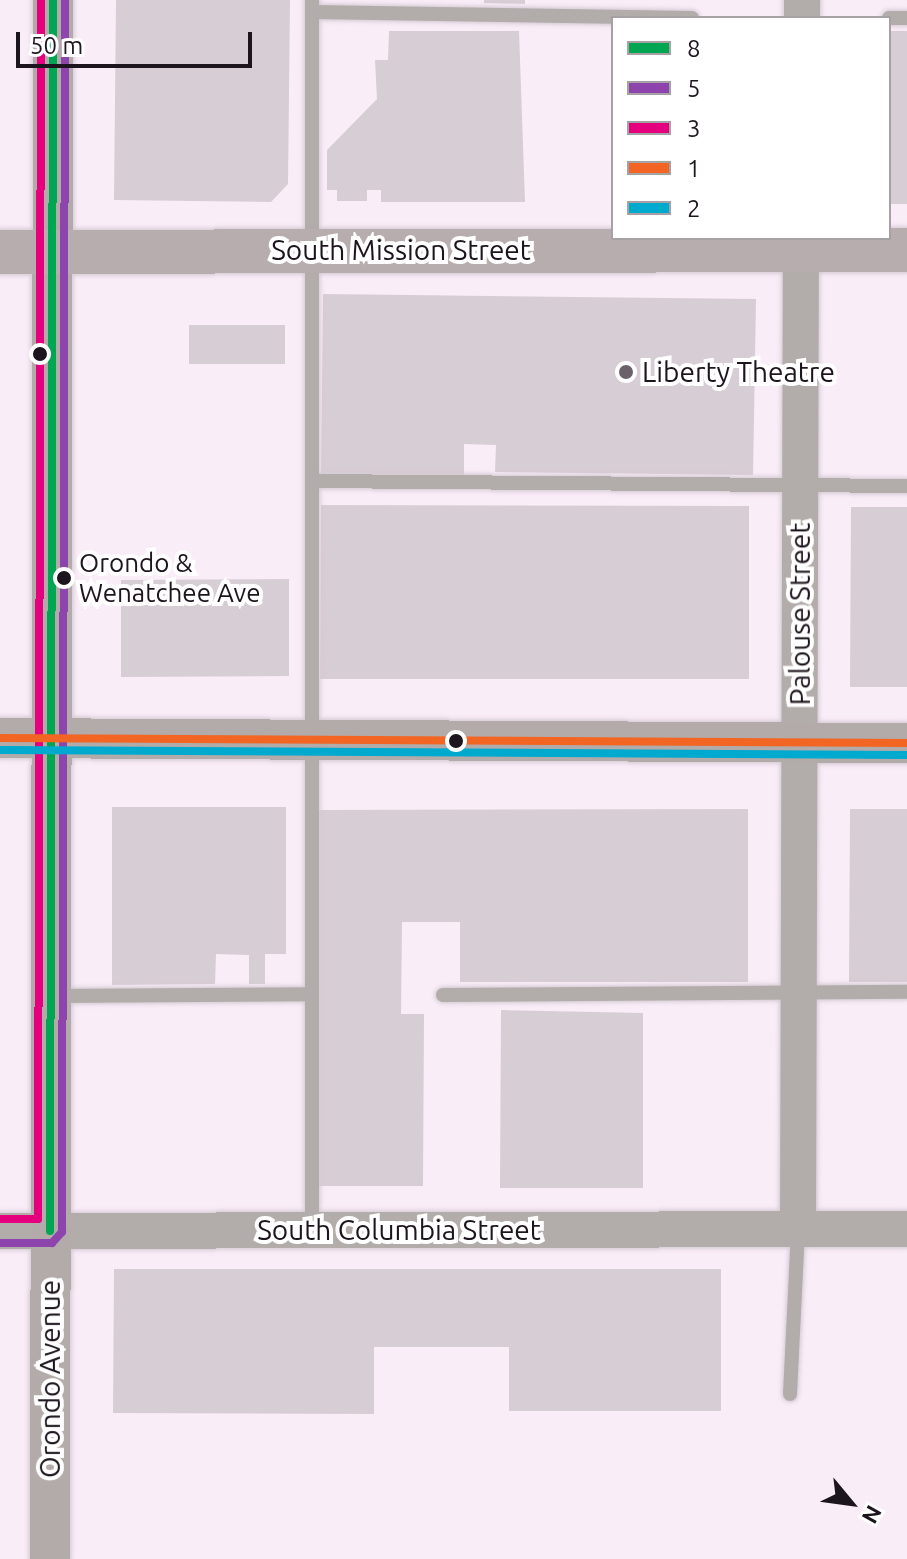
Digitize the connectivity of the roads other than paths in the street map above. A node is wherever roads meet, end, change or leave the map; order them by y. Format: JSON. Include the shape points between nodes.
{"nodes":[{"id":1,"x":53,"y":0,"type":"edge"},
{"id":2,"x":312,"y":6,"type":"edge"},
{"id":3,"x":629,"y":16,"type":"edge"},
{"id":4,"x":801,"y":244,"type":"edge"},
{"id":5,"x":907,"y":250,"type":"edge"},
{"id":6,"x":53,"y":251,"type":"junction"},
{"id":7,"x":312,"y":251,"type":"junction"},
{"id":8,"x":0,"y":252,"type":"edge"},
{"id":9,"x":312,"y":481,"type":"junction"},
{"id":10,"x":800,"y":485,"type":"junction"},
{"id":11,"x":907,"y":486,"type":"edge"},
{"id":12,"x":0,"y":738,"type":"edge"},
{"id":13,"x":50,"y":738,"type":"junction"},
{"id":14,"x":312,"y":739,"type":"junction"},
{"id":15,"x":800,"y":742,"type":"junction"},
{"id":16,"x":907,"y":743,"type":"edge"},
{"id":17,"x":799,"y":992,"type":"junction"},
{"id":18,"x":907,"y":992,"type":"edge"},
{"id":19,"x":312,"y":994,"type":"junction"},
{"id":20,"x":443,"y":995,"type":"dead end"},
{"id":21,"x":50,"y":996,"type":"junction"},
{"id":22,"x":798,"y":1229,"type":"junction"},
{"id":23,"x":907,"y":1229,"type":"edge"},
{"id":24,"x":312,"y":1230,"type":"junction"},
{"id":25,"x":0,"y":1231,"type":"edge"},
{"id":26,"x":50,"y":1231,"type":"junction"},
{"id":27,"x":790,"y":1394,"type":"dead end"},
{"id":28,"x":50,"y":1559,"type":"edge"}],
"edges":[{"from":1,"to":6,"type":"main road","name":"Orondo Avenue"},
{"from":2,"to":3,"type":"lane"},
{"from":2,"to":7,"type":"lane"},
{"from":4,"to":5,"type":"main road","name":"South Mission Street"},
{"from":4,"to":7,"type":"main road","name":"South Mission Street"},
{"from":4,"to":10,"type":"street","name":"Palouse Street"},
{"from":6,"to":7,"type":"main road","name":"South Mission Street"},
{"from":6,"to":8,"type":"main road","name":"South Mission Street"},
{"from":6,"to":13,"type":"main road","name":"Orondo Avenue"},
{"from":7,"to":9,"type":"lane"},
{"from":9,"to":10,"type":"lane"},
{"from":9,"to":14,"type":"lane"},
{"from":10,"to":11,"type":"lane"},
{"from":10,"to":15,"type":"street","name":"Palouse Street"},
{"from":12,"to":13,"type":"main road"},
{"from":13,"to":14,"type":"main road"},
{"from":13,"to":21,"type":"main road","name":"Orondo Avenue"},
{"from":14,"to":15,"type":"main road"},
{"from":14,"to":19,"type":"lane"},
{"from":15,"to":16,"type":"main road"},
{"from":15,"to":17,"type":"street","name":"Palouse Street"},
{"from":17,"to":18,"type":"lane"},
{"from":17,"to":20,"type":"lane"},
{"from":17,"to":22,"type":"street","name":"Palouse Street"},
{"from":19,"to":21,"type":"lane"},
{"from":19,"to":24,"type":"lane"},
{"from":21,"to":26,"type":"main road","name":"Orondo Avenue"},
{"from":22,"to":23,"type":"street","name":"South Columbia Street"},
{"from":22,"to":24,"type":"street","name":"South Columbia Street"},
{"from":22,"to":27,"type":"lane"},
{"from":24,"to":26,"type":"street","name":"South Columbia Street"},
{"from":25,"to":26,"type":"street","name":"South Columbia Street"},
{"from":26,"to":28,"type":"main road","name":"Orondo Avenue"}]}
